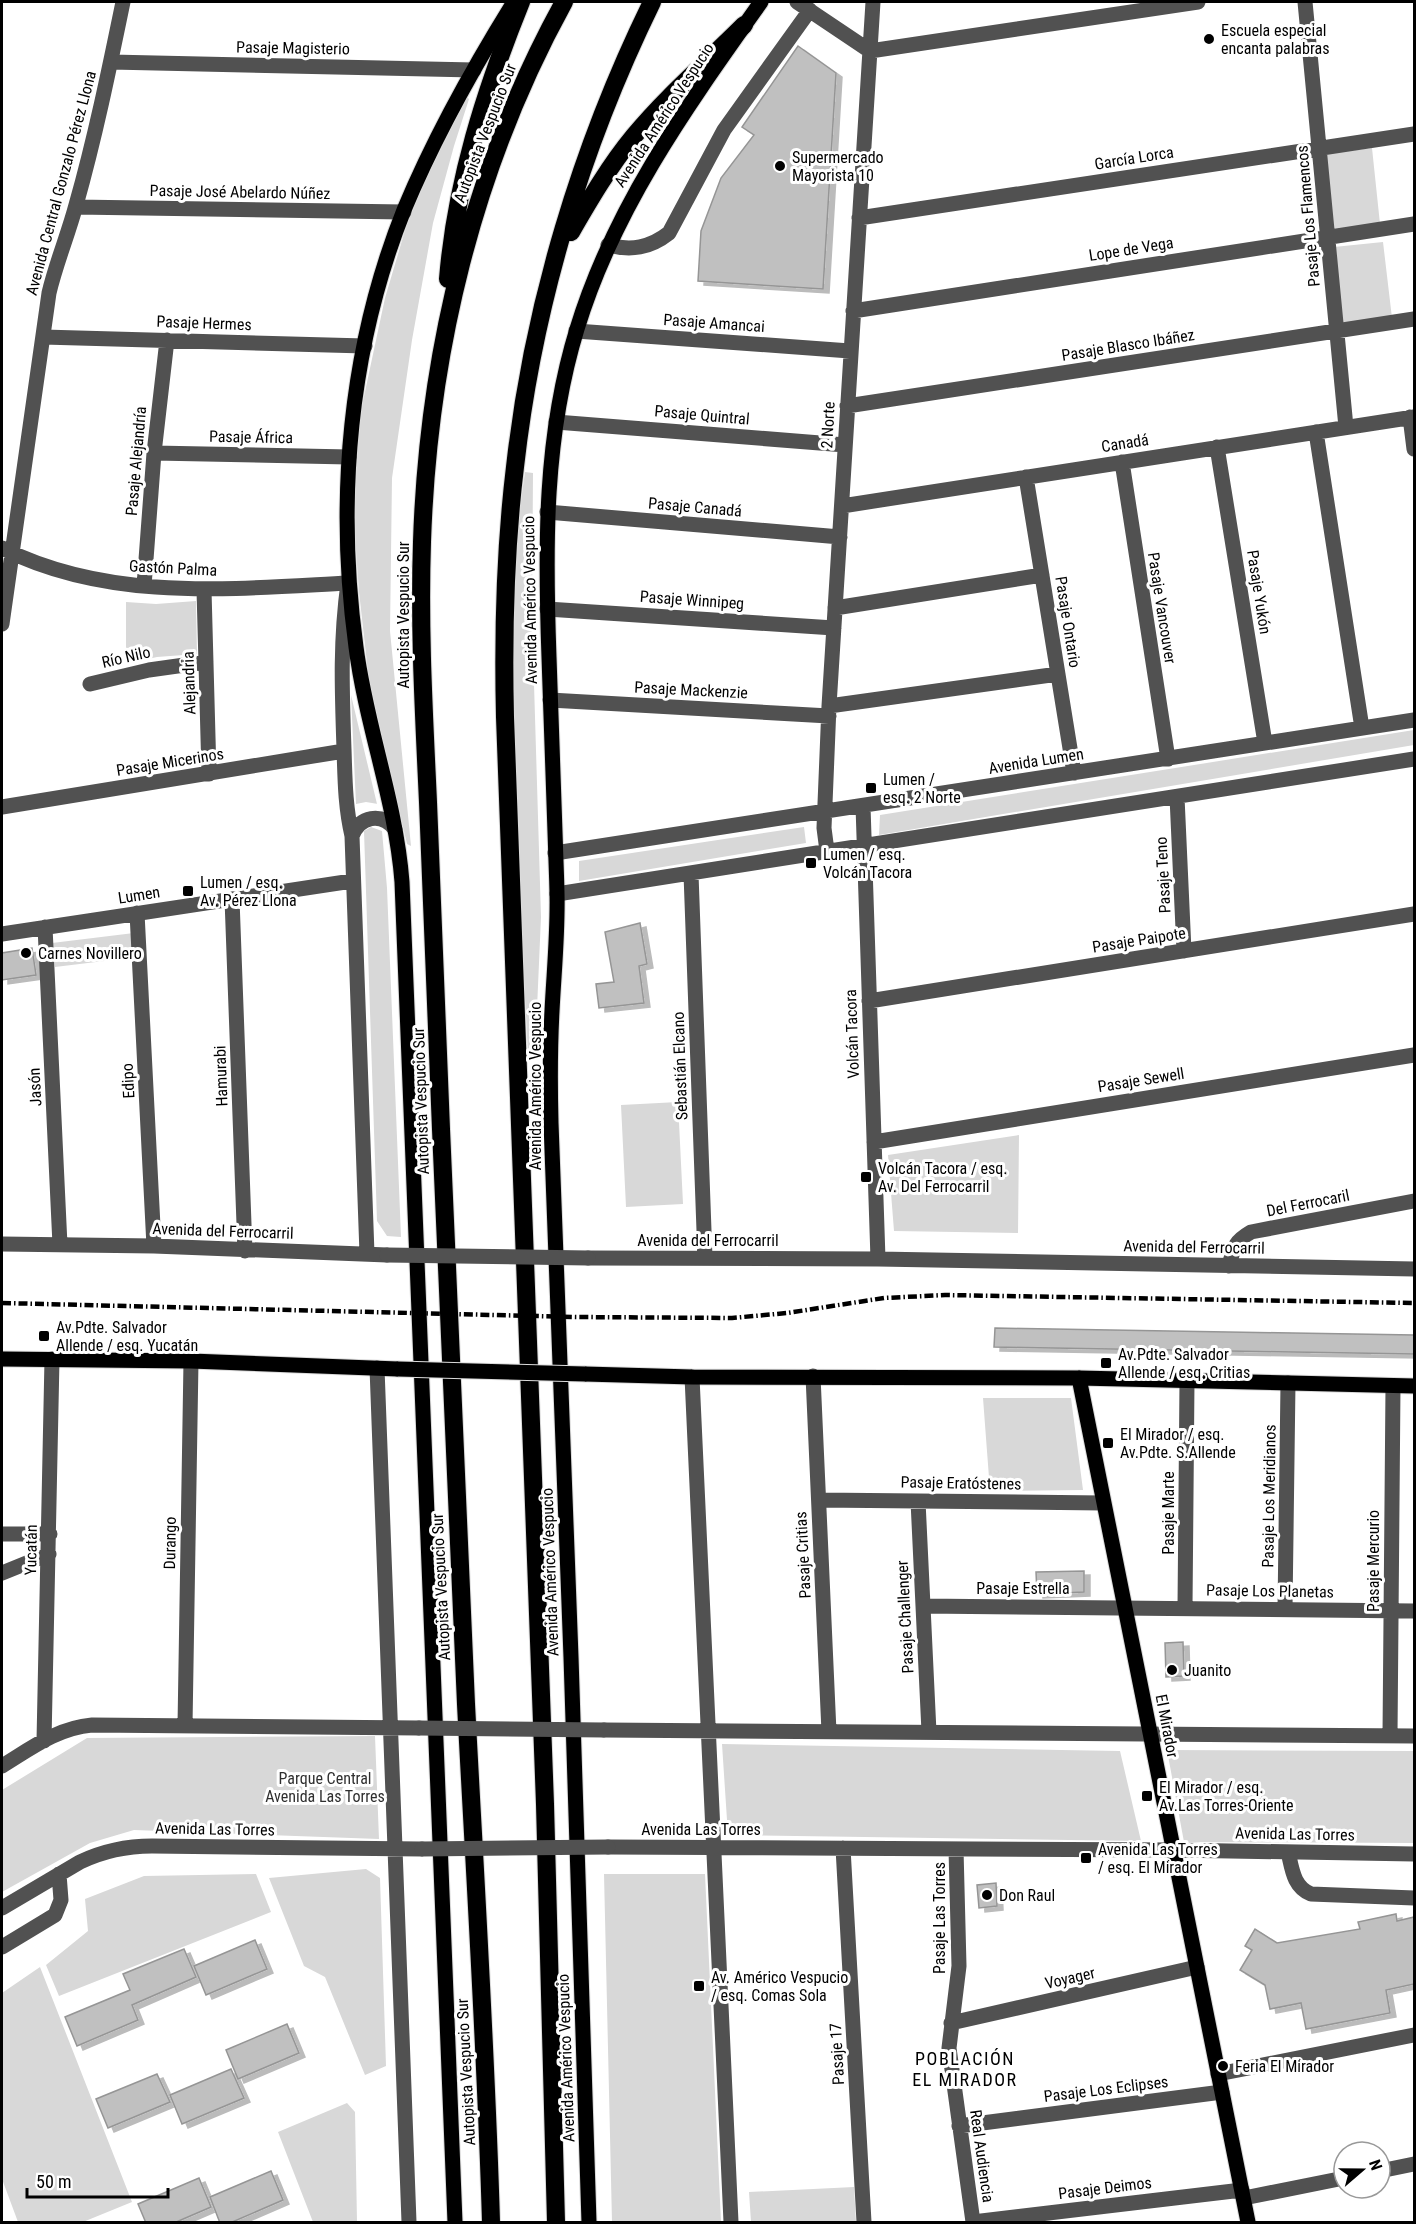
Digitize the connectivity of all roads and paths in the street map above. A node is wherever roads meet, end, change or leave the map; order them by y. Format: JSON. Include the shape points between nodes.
{"nodes":[{"id":1,"x":123,"y":2,"type":"edge"},
{"id":2,"x":514,"y":2,"type":"edge"},
{"id":3,"x":521,"y":2,"type":"edge"},
{"id":4,"x":564,"y":2,"type":"edge"},
{"id":5,"x":652,"y":2,"type":"edge"},
{"id":6,"x":761,"y":2,"type":"edge"},
{"id":7,"x":797,"y":2,"type":"edge"},
{"id":8,"x":873,"y":2,"type":"edge"},
{"id":9,"x":1198,"y":2,"type":"edge"},
{"id":10,"x":1305,"y":2,"type":"edge"},
{"id":11,"x":810,"y":10,"type":"junction"},
{"id":12,"x":744,"y":25,"type":"junction"},
{"id":13,"x":870,"y":51,"type":"junction"},
{"id":14,"x":111,"y":62,"type":"junction"},
{"id":15,"x":474,"y":70,"type":"junction"},
{"id":16,"x":1414,"y":134,"type":"edge"},
{"id":17,"x":1319,"y":148,"type":"junction"},
{"id":18,"x":76,"y":207,"type":"junction"},
{"id":19,"x":404,"y":213,"type":"junction"},
{"id":20,"x":859,"y":218,"type":"junction"},
{"id":21,"x":1414,"y":224,"type":"edge"},
{"id":22,"x":1327,"y":237,"type":"junction"},
{"id":23,"x":608,"y":245,"type":"junction"},
{"id":24,"x":553,"y":265,"type":"junction"},
{"id":25,"x":853,"y":311,"type":"junction"},
{"id":26,"x":1414,"y":319,"type":"edge"},
{"id":27,"x":446,"y":329,"type":"junction"},
{"id":28,"x":576,"y":331,"type":"junction"},
{"id":29,"x":1337,"y":331,"type":"junction"},
{"id":30,"x":43,"y":337,"type":"junction"},
{"id":31,"x":167,"y":340,"type":"junction"},
{"id":32,"x":365,"y":346,"type":"junction"},
{"id":33,"x":850,"y":351,"type":"junction"},
{"id":34,"x":847,"y":406,"type":"junction"},
{"id":35,"x":1412,"y":417,"type":"edge"},
{"id":36,"x":556,"y":422,"type":"junction"},
{"id":37,"x":1346,"y":427,"type":"junction"},
{"id":38,"x":1316,"y":432,"type":"junction"},
{"id":39,"x":845,"y":445,"type":"junction"},
{"id":40,"x":1217,"y":447,"type":"junction"},
{"id":41,"x":1414,"y":449,"type":"edge"},
{"id":42,"x":153,"y":453,"type":"junction"},
{"id":43,"x":348,"y":457,"type":"junction"},
{"id":44,"x":1122,"y":462,"type":"junction"},
{"id":45,"x":1026,"y":477,"type":"junction"},
{"id":46,"x":842,"y":506,"type":"junction"},
{"id":47,"x":547,"y":512,"type":"junction"},
{"id":48,"x":840,"y":537,"type":"junction"},
{"id":49,"x":6,"y":551,"type":"edge"},
{"id":50,"x":1042,"y":575,"type":"junction"},
{"id":51,"x":348,"y":583,"type":"junction"},
{"id":52,"x":144,"y":586,"type":"junction"},
{"id":53,"x":204,"y":590,"type":"junction"},
{"id":54,"x":835,"y":608,"type":"junction"},
{"id":55,"x":547,"y":609,"type":"junction"},
{"id":56,"x":2,"y":624,"type":"edge"},
{"id":57,"x":834,"y":628,"type":"junction"},
{"id":58,"x":206,"y":662,"type":"junction"},
{"id":59,"x":1058,"y":674,"type":"junction"},
{"id":60,"x":90,"y":684,"type":"dead end"},
{"id":61,"x":550,"y":700,"type":"junction"},
{"id":62,"x":829,"y":711,"type":"junction"},
{"id":63,"x":1414,"y":720,"type":"edge"},
{"id":64,"x":1362,"y":728,"type":"junction"},
{"id":65,"x":1265,"y":743,"type":"junction"},
{"id":66,"x":344,"y":751,"type":"junction"},
{"id":67,"x":1168,"y":759,"type":"junction"},
{"id":68,"x":1414,"y":759,"type":"edge"},
{"id":69,"x":1074,"y":773,"type":"junction"},
{"id":70,"x":209,"y":774,"type":"junction"},
{"id":71,"x":1176,"y":797,"type":"junction"},
{"id":72,"x":862,"y":806,"type":"junction"},
{"id":73,"x":2,"y":807,"type":"edge"},
{"id":74,"x":825,"y":812,"type":"junction"},
{"id":75,"x":395,"y":829,"type":"junction"},
{"id":76,"x":352,"y":836,"type":"junction"},
{"id":77,"x":863,"y":846,"type":"junction"},
{"id":78,"x":827,"y":851,"type":"junction"},
{"id":79,"x":555,"y":854,"type":"junction"},
{"id":80,"x":691,"y":874,"type":"junction"},
{"id":81,"x":352,"y":881,"type":"junction"},
{"id":82,"x":557,"y":894,"type":"junction"},
{"id":83,"x":231,"y":899,"type":"junction"},
{"id":84,"x":137,"y":913,"type":"junction"},
{"id":85,"x":1414,"y":914,"type":"edge"},
{"id":86,"x":45,"y":927,"type":"junction"},
{"id":87,"x":2,"y":934,"type":"edge"},
{"id":88,"x":1185,"y":951,"type":"junction"},
{"id":89,"x":869,"y":1001,"type":"junction"},
{"id":90,"x":1414,"y":1055,"type":"edge"},
{"id":91,"x":874,"y":1142,"type":"junction"},
{"id":92,"x":1414,"y":1201,"type":"edge"},
{"id":93,"x":2,"y":1244,"type":"edge"},
{"id":94,"x":60,"y":1245,"type":"junction"},
{"id":95,"x":154,"y":1246,"type":"junction"},
{"id":96,"x":245,"y":1251,"type":"junction"},
{"id":97,"x":367,"y":1254,"type":"junction"},
{"id":98,"x":705,"y":1258,"type":"junction"},
{"id":99,"x":878,"y":1259,"type":"junction"},
{"id":100,"x":1228,"y":1266,"type":"junction"},
{"id":101,"x":1414,"y":1269,"type":"edge"},
{"id":102,"x":2,"y":1359,"type":"edge"},
{"id":103,"x":52,"y":1359,"type":"junction"},
{"id":104,"x":191,"y":1361,"type":"junction"},
{"id":105,"x":377,"y":1368,"type":"junction"},
{"id":106,"x":813,"y":1376,"type":"junction"},
{"id":107,"x":692,"y":1377,"type":"junction"},
{"id":108,"x":1079,"y":1378,"type":"junction"},
{"id":109,"x":1187,"y":1382,"type":"junction"},
{"id":110,"x":1288,"y":1383,"type":"junction"},
{"id":111,"x":1393,"y":1386,"type":"junction"},
{"id":112,"x":1414,"y":1386,"type":"edge"},
{"id":113,"x":819,"y":1500,"type":"junction"},
{"id":114,"x":918,"y":1501,"type":"junction"},
{"id":115,"x":1104,"y":1503,"type":"junction"},
{"id":116,"x":2,"y":1534,"type":"edge"},
{"id":117,"x":50,"y":1534,"type":"junction"},
{"id":118,"x":49,"y":1554,"type":"junction"},
{"id":119,"x":2,"y":1573,"type":"edge"},
{"id":120,"x":922,"y":1606,"type":"junction"},
{"id":121,"x":1124,"y":1607,"type":"junction"},
{"id":122,"x":1185,"y":1608,"type":"junction"},
{"id":123,"x":1285,"y":1609,"type":"junction"},
{"id":124,"x":1391,"y":1611,"type":"junction"},
{"id":125,"x":1414,"y":1611,"type":"edge"},
{"id":126,"x":185,"y":1726,"type":"junction"},
{"id":127,"x":392,"y":1728,"type":"junction"},
{"id":128,"x":709,"y":1731,"type":"junction"},
{"id":129,"x":829,"y":1732,"type":"junction"},
{"id":130,"x":928,"y":1732,"type":"junction"},
{"id":131,"x":1150,"y":1734,"type":"junction"},
{"id":132,"x":1390,"y":1736,"type":"junction"},
{"id":133,"x":1414,"y":1736,"type":"edge"},
{"id":134,"x":44,"y":1741,"type":"junction"},
{"id":135,"x":2,"y":1766,"type":"edge"},
{"id":136,"x":714,"y":1847,"type":"junction"},
{"id":137,"x":843,"y":1848,"type":"junction"},
{"id":138,"x":395,"y":1849,"type":"junction"},
{"id":139,"x":956,"y":1849,"type":"junction"},
{"id":140,"x":1173,"y":1850,"type":"junction"},
{"id":141,"x":1288,"y":1852,"type":"junction"},
{"id":142,"x":1414,"y":1854,"type":"edge"},
{"id":143,"x":59,"y":1874,"type":"junction"},
{"id":144,"x":1414,"y":1898,"type":"edge"},
{"id":145,"x":2,"y":1908,"type":"edge"},
{"id":146,"x":2,"y":1947,"type":"edge"},
{"id":147,"x":1197,"y":1967,"type":"junction"},
{"id":148,"x":951,"y":2023,"type":"junction"},
{"id":149,"x":1414,"y":2035,"type":"edge"},
{"id":150,"x":1218,"y":2074,"type":"junction"},
{"id":151,"x":1222,"y":2092,"type":"junction"},
{"id":152,"x":959,"y":2126,"type":"junction"},
{"id":153,"x":1414,"y":2164,"type":"edge"},
{"id":154,"x":1392,"y":2169,"type":"edge"},
{"id":155,"x":1332,"y":2180,"type":"edge"},
{"id":156,"x":1243,"y":2194,"type":"junction"},
{"id":157,"x":973,"y":2222,"type":"edge"},
{"id":158,"x":409,"y":2223,"type":"edge"},
{"id":159,"x":455,"y":2223,"type":"edge"},
{"id":160,"x":491,"y":2223,"type":"edge"},
{"id":161,"x":556,"y":2223,"type":"edge"},
{"id":162,"x":589,"y":2223,"type":"edge"},
{"id":163,"x":731,"y":2223,"type":"edge"},
{"id":164,"x":864,"y":2223,"type":"edge"},
{"id":165,"x":1248,"y":2223,"type":"edge"}],
"edges":[{"from":1,"to":14,"type":"street","name":"Avenida Central Gonzalo Pérez Llona"},
{"from":2,"to":15,"type":"main road"},
{"from":3,"to":27,"type":"highway","via":[[482,105],[461,184],[450,256]]},
{"from":4,"to":27,"type":"highway","name":"Autopista Vespucio Sur","via":[[521,90],[491,166],[471,226]]},
{"from":5,"to":24,"type":"highway","via":[[592,143]]},
{"from":6,"to":12,"type":"main road","name":"Avenida Américo Vespucio"},
{"from":7,"to":11,"type":"street"},
{"from":8,"to":13,"type":"street","name":"2 Norte"},
{"from":9,"to":13,"type":"street"},
{"from":10,"to":17,"type":"street","name":"Pasaje Los Flamencos"},
{"from":11,"to":13,"type":"street"},
{"from":11,"to":23,"type":"street","via":[[724,130],[669,233],[643,247]]},
{"from":12,"to":23,"type":"main road","name":"Avenida Américo Vespucio","via":[[657,154]]},
{"from":12,"to":24,"type":"highway","via":[[632,138],[584,208]]},
{"from":13,"to":20,"type":"street","name":"2 Norte"},
{"from":14,"to":15,"type":"street","name":"Pasaje Magisterio"},
{"from":14,"to":18,"type":"street","name":"Avenida Central Gonzalo Pérez Llona"},
{"from":15,"to":19,"type":"main road","via":[[430,152]]},
{"from":16,"to":17,"type":"street","name":"García Lorca"},
{"from":17,"to":20,"type":"street","name":"García Lorca"},
{"from":17,"to":22,"type":"street","name":"Pasaje Los Flamencos"},
{"from":18,"to":19,"type":"street","name":"Pasaje José Abelardo Núñez"},
{"from":18,"to":30,"type":"street","name":"Avenida Central Gonzalo Pérez Llona","via":[[53,275]]},
{"from":19,"to":32,"type":"main road"},
{"from":20,"to":25,"type":"street","name":"2 Norte"},
{"from":21,"to":22,"type":"street","name":"Lope de Vega"},
{"from":22,"to":25,"type":"street","name":"Lope de Vega"},
{"from":22,"to":29,"type":"street","name":"Pasaje Los Flamencos"},
{"from":23,"to":28,"type":"main road","name":"Avenida Américo Vespucio"},
{"from":24,"to":161,"type":"highway","via":[[531,364],[515,464],[508,534],[504,661]]},
{"from":25,"to":33,"type":"street","name":"2 Norte"},
{"from":26,"to":29,"type":"street","name":"Pasaje Blasco Ibáñez"},
{"from":27,"to":160,"type":"highway","name":"Autopista Vespucio Sur","via":[[424,500],[422,672]]},
{"from":28,"to":33,"type":"street","name":"Pasaje Amancai"},
{"from":28,"to":36,"type":"main road","name":"Avenida Américo Vespucio"},
{"from":29,"to":34,"type":"street","name":"Pasaje Blasco Ibáñez"},
{"from":29,"to":37,"type":"street","name":"Pasaje Los Flamencos"},
{"from":30,"to":31,"type":"street","name":"Pasaje Hermes"},
{"from":30,"to":49,"type":"street","name":"Avenida Central Gonzalo Pérez Llona"},
{"from":31,"to":32,"type":"street","name":"Pasaje Hermes"},
{"from":31,"to":42,"type":"street","name":"Pasaje Alejandría"},
{"from":32,"to":43,"type":"main road"},
{"from":33,"to":34,"type":"street","name":"2 Norte"},
{"from":34,"to":39,"type":"street","name":"2 Norte"},
{"from":35,"to":37,"type":"street","name":"Canadá"},
{"from":35,"to":41,"type":"street"},
{"from":36,"to":39,"type":"street","name":"Pasaje Quintral"},
{"from":36,"to":47,"type":"main road","name":"Avenida Américo Vespucio"},
{"from":37,"to":38,"type":"street","name":"Canadá"},
{"from":38,"to":40,"type":"street","name":"Canadá"},
{"from":38,"to":64,"type":"street"},
{"from":39,"to":46,"type":"street","name":"2 Norte"},
{"from":40,"to":44,"type":"street","name":"Canadá"},
{"from":40,"to":65,"type":"street","name":"Pasaje Yukón"},
{"from":42,"to":43,"type":"street","name":"Pasaje África"},
{"from":42,"to":52,"type":"street","name":"Pasaje Alejandría"},
{"from":43,"to":51,"type":"main road"},
{"from":44,"to":45,"type":"street","name":"Canadá"},
{"from":44,"to":67,"type":"street","name":"Pasaje Vancouver"},
{"from":45,"to":46,"type":"street","name":"Canadá"},
{"from":45,"to":50,"type":"street","name":"Pasaje Ontario"},
{"from":46,"to":48,"type":"street","name":"2 Norte"},
{"from":47,"to":48,"type":"street","name":"Pasaje Canadá"},
{"from":47,"to":55,"type":"main road","name":"Avenida Américo Vespucio"},
{"from":48,"to":54,"type":"street","name":"2 Norte"},
{"from":49,"to":52,"type":"street","name":"Gastón Palma","via":[[75,574]]},
{"from":49,"to":56,"type":"street","name":"Avenida Central Gonzalo Pérez Llona"},
{"from":50,"to":54,"type":"street"},
{"from":50,"to":59,"type":"street","name":"Pasaje Ontario"},
{"from":51,"to":53,"type":"street","name":"Gastón Palma"},
{"from":51,"to":66,"type":"street","via":[[340,657]]},
{"from":51,"to":75,"type":"main road","via":[[364,694]]},
{"from":52,"to":53,"type":"street","name":"Gastón Palma"},
{"from":53,"to":58,"type":"street","name":"Alejandria"},
{"from":54,"to":57,"type":"street","name":"2 Norte"},
{"from":55,"to":57,"type":"street","name":"Pasaje Winnipeg"},
{"from":55,"to":61,"type":"main road","name":"Avenida Américo Vespucio"},
{"from":57,"to":62,"type":"street","name":"2 Norte"},
{"from":58,"to":60,"type":"street","name":"Río Nilo"},
{"from":58,"to":70,"type":"street","name":"Alejandria"},
{"from":59,"to":62,"type":"street","name":"Pasaje Mackenzie"},
{"from":59,"to":69,"type":"street","name":"Pasaje Ontario"},
{"from":61,"to":62,"type":"street","name":"Pasaje Mackenzie"},
{"from":61,"to":79,"type":"main road","name":"Avenida Américo Vespucio"},
{"from":62,"to":74,"type":"street","name":"2 Norte"},
{"from":63,"to":64,"type":"street","name":"Avenida Lumen"},
{"from":64,"to":65,"type":"street","name":"Avenida Lumen"},
{"from":65,"to":67,"type":"street","name":"Avenida Lumen"},
{"from":66,"to":70,"type":"street","name":"Pasaje Micerinos"},
{"from":66,"to":76,"type":"street"},
{"from":67,"to":69,"type":"street","name":"Avenida Lumen"},
{"from":68,"to":71,"type":"street"},
{"from":69,"to":72,"type":"street","name":"Avenida Lumen"},
{"from":70,"to":73,"type":"street","name":"Pasaje Micerinos"},
{"from":71,"to":77,"type":"street"},
{"from":71,"to":88,"type":"street","name":"Pasaje Teno"},
{"from":72,"to":74,"type":"street","name":"Avenida Lumen"},
{"from":72,"to":77,"type":"street","name":"Volcán Tacora"},
{"from":74,"to":78,"type":"street","name":"2 Norte"},
{"from":74,"to":79,"type":"street","name":"Avenida Lumen"},
{"from":75,"to":76,"type":"street","via":[[385,820],[371,818],[359,824]]},
{"from":75,"to":159,"type":"main road","via":[[404,913]]},
{"from":76,"to":81,"type":"street"},
{"from":77,"to":78,"type":"street"},
{"from":77,"to":89,"type":"street","name":"Volcán Tacora"},
{"from":78,"to":80,"type":"street"},
{"from":79,"to":82,"type":"main road","name":"Avenida Américo Vespucio"},
{"from":80,"to":82,"type":"street"},
{"from":80,"to":98,"type":"street","name":"Sebastián Elcano"},
{"from":81,"to":83,"type":"street","name":"Lumen"},
{"from":81,"to":97,"type":"street"},
{"from":82,"to":162,"type":"main road","name":"Avenida Américo Vespucio","via":[[551,1114]]},
{"from":83,"to":84,"type":"street","name":"Lumen"},
{"from":83,"to":96,"type":"street","name":"Hamurabi"},
{"from":84,"to":86,"type":"street","name":"Lumen"},
{"from":84,"to":95,"type":"street","name":"Edipo"},
{"from":85,"to":88,"type":"street","name":"Pasaje Paipote"},
{"from":86,"to":87,"type":"street","name":"Lumen"},
{"from":86,"to":94,"type":"street","name":"Jasón"},
{"from":88,"to":89,"type":"street","name":"Pasaje Paipote"},
{"from":89,"to":91,"type":"street","name":"Volcán Tacora"},
{"from":90,"to":91,"type":"street","name":"Pasaje Sewell"},
{"from":91,"to":99,"type":"street","name":"Volcán Tacora"},
{"from":92,"to":100,"type":"street","name":"Del Ferrocaril","via":[[1251,1232],[1234,1245]]},
{"from":93,"to":94,"type":"street","name":"Avenida del Ferrocarril"},
{"from":94,"to":95,"type":"street","name":"Avenida del Ferrocarril"},
{"from":95,"to":96,"type":"street","name":"Avenida del Ferrocarril"},
{"from":96,"to":97,"type":"street","name":"Avenida del Ferrocarril"},
{"from":97,"to":98,"type":"street","name":"Avenida del Ferrocarril","bridge":true},
{"from":98,"to":99,"type":"street","name":"Avenida del Ferrocarril"},
{"from":99,"to":100,"type":"street","name":"Avenida del Ferrocarril"},
{"from":100,"to":101,"type":"street","name":"Avenida del Ferrocarril"},
{"from":102,"to":103,"type":"main road"},
{"from":103,"to":104,"type":"main road"},
{"from":103,"to":117,"type":"street","name":"Yucatán"},
{"from":104,"to":105,"type":"main road"},
{"from":104,"to":126,"type":"street","name":"Durango"},
{"from":105,"to":107,"type":"main road","bridge":true},
{"from":105,"to":127,"type":"street"},
{"from":106,"to":107,"type":"main road"},
{"from":106,"to":108,"type":"main road"},
{"from":106,"to":113,"type":"street","name":"Pasaje Critias"},
{"from":107,"to":128,"type":"street"},
{"from":108,"to":109,"type":"main road"},
{"from":108,"to":115,"type":"main road","name":"El Mirador"},
{"from":109,"to":110,"type":"main road"},
{"from":109,"to":122,"type":"street","name":"Pasaje Marte"},
{"from":110,"to":111,"type":"main road"},
{"from":110,"to":123,"type":"street","name":"Pasaje Los Meridianos"},
{"from":111,"to":112,"type":"main road"},
{"from":111,"to":124,"type":"street","name":"Pasaje Mercurio"},
{"from":113,"to":114,"type":"street","name":"Pasaje Eratóstenes"},
{"from":113,"to":129,"type":"street","name":"Pasaje Critias"},
{"from":114,"to":115,"type":"street","name":"Pasaje Eratóstenes"},
{"from":114,"to":120,"type":"street","name":"Pasaje Challenger"},
{"from":115,"to":121,"type":"main road","name":"El Mirador"},
{"from":116,"to":117,"type":"street"},
{"from":117,"to":118,"type":"street","name":"Yucatán"},
{"from":118,"to":119,"type":"street"},
{"from":118,"to":134,"type":"street","name":"Yucatán"},
{"from":120,"to":121,"type":"street","name":"Pasaje Estrella"},
{"from":120,"to":130,"type":"street","name":"Pasaje Challenger"},
{"from":121,"to":122,"type":"street","name":"Pasaje Los Planetas"},
{"from":121,"to":131,"type":"main road","name":"El Mirador"},
{"from":122,"to":123,"type":"street","name":"Pasaje Los Planetas"},
{"from":123,"to":124,"type":"street","name":"Pasaje Los Planetas"},
{"from":124,"to":125,"type":"street","name":"Pasaje Los Planetas"},
{"from":124,"to":132,"type":"street","name":"Pasaje Mercurio"},
{"from":126,"to":127,"type":"street"},
{"from":126,"to":134,"type":"street","via":[[81,1726]]},
{"from":127,"to":128,"type":"street","bridge":true},
{"from":127,"to":138,"type":"street"},
{"from":128,"to":129,"type":"street"},
{"from":128,"to":136,"type":"street"},
{"from":129,"to":130,"type":"street"},
{"from":130,"to":131,"type":"street"},
{"from":131,"to":132,"type":"street"},
{"from":131,"to":140,"type":"main road","name":"El Mirador"},
{"from":132,"to":133,"type":"street"},
{"from":134,"to":135,"type":"street"},
{"from":136,"to":137,"type":"street","name":"Avenida Las Torres"},
{"from":136,"to":138,"type":"street","name":"Avenida Las Torres","bridge":true},
{"from":136,"to":163,"type":"street"},
{"from":137,"to":139,"type":"street","name":"Avenida Las Torres"},
{"from":137,"to":164,"type":"street","name":"Pasaje 17"},
{"from":138,"to":143,"type":"street","name":"Avenida Las Torres","via":[[137,1846],[93,1856]]},
{"from":138,"to":158,"type":"street"},
{"from":139,"to":140,"type":"street","name":"Avenida Las Torres"},
{"from":139,"to":148,"type":"street","name":"Pasaje Las Torres","via":[[960,1957]]},
{"from":140,"to":141,"type":"street","name":"Avenida Las Torres"},
{"from":140,"to":147,"type":"main road","name":"El Mirador"},
{"from":141,"to":142,"type":"street","name":"Avenida Las Torres"},
{"from":141,"to":144,"type":"street","via":[[1299,1887],[1311,1894]]},
{"from":143,"to":145,"type":"street","name":"Avenida Las Torres"},
{"from":143,"to":146,"type":"street","via":[[61,1900],[55,1915]]},
{"from":147,"to":148,"type":"street","name":"Voyager"},
{"from":147,"to":150,"type":"main road","name":"El Mirador"},
{"from":148,"to":152,"type":"street","name":"Real Audiencia","via":[[949,2048]]},
{"from":149,"to":150,"type":"street"},
{"from":150,"to":151,"type":"main road","name":"El Mirador"},
{"from":151,"to":152,"type":"street","name":"Pasaje Los Eclipses"},
{"from":151,"to":156,"type":"main road","name":"El Mirador"},
{"from":152,"to":157,"type":"street","name":"Real Audiencia"},
{"from":153,"to":154,"type":"street"},
{"from":155,"to":156,"type":"street","name":"Pasaje Deimos"},
{"from":156,"to":157,"type":"street","name":"Pasaje Deimos"},
{"from":156,"to":165,"type":"main road","name":"El Mirador"}]}
